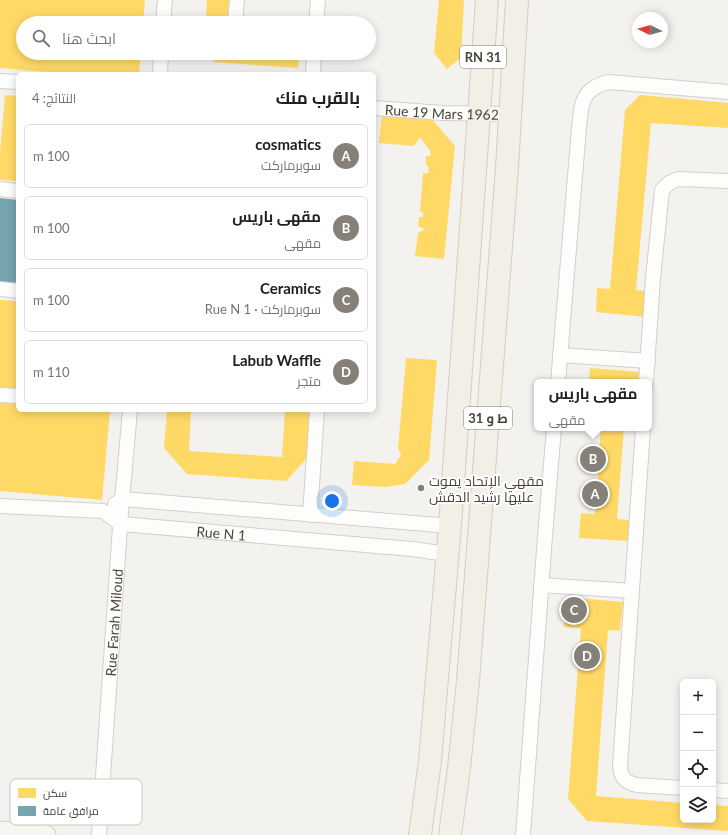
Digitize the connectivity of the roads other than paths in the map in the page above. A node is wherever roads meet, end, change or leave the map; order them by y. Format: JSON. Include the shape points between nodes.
{"nodes":[{"id":1,"x":165,"y":0,"type":"edge"},
{"id":2,"x":237,"y":0,"type":"edge"},
{"id":3,"x":318,"y":0,"type":"edge"},
{"id":4,"x":487,"y":0,"type":"edge"},
{"id":5,"x":517,"y":0,"type":"edge"},
{"id":6,"x":164,"y":16,"type":"edge"},
{"id":7,"x":236,"y":16,"type":"edge"},
{"id":8,"x":317,"y":16,"type":"edge"},
{"id":9,"x":161,"y":60,"type":"edge"},
{"id":10,"x":314,"y":60,"type":"edge"},
{"id":11,"x":160,"y":72,"type":"edge"},
{"id":12,"x":313,"y":72,"type":"edge"},
{"id":13,"x":0,"y":81,"type":"edge"},
{"id":14,"x":16,"y":82,"type":"edge"},
{"id":15,"x":728,"y":92,"type":"edge"},
{"id":16,"x":376,"y":108,"type":"edge"},
{"id":17,"x":479,"y":114,"type":"junction"},
{"id":18,"x":509,"y":114,"type":"junction"},
{"id":19,"x":728,"y":181,"type":"edge"},
{"id":20,"x":0,"y":190,"type":"edge"},
{"id":21,"x":16,"y":191,"type":"edge"},
{"id":22,"x":0,"y":290,"type":"edge"},
{"id":23,"x":16,"y":291,"type":"edge"},
{"id":24,"x":560,"y":355,"type":"junction"},
{"id":25,"x":648,"y":361,"type":"junction"},
{"id":26,"x":558,"y":379,"type":"edge"},
{"id":27,"x":646,"y":379,"type":"edge"},
{"id":28,"x":0,"y":395,"type":"edge"},
{"id":29,"x":16,"y":396,"type":"edge"},
{"id":30,"x":130,"y":412,"type":"edge"},
{"id":31,"x":318,"y":412,"type":"edge"},
{"id":32,"x":554,"y":431,"type":"edge"},
{"id":33,"x":643,"y":431,"type":"edge"},
{"id":34,"x":122,"y":499,"type":"junction"},
{"id":35,"x":0,"y":506,"type":"edge"},
{"id":36,"x":102,"y":511,"type":"junction"},
{"id":37,"x":310,"y":515,"type":"junction"},
{"id":38,"x":121,"y":524,"type":"junction"},
{"id":39,"x":450,"y":526,"type":"junction"},
{"id":40,"x":447,"y":554,"type":"junction"},
{"id":41,"x":541,"y":585,"type":"junction"},
{"id":42,"x":632,"y":591,"type":"junction"},
{"id":43,"x":103,"y":779,"type":"edge"},
{"id":44,"x":680,"y":788,"type":"edge"},
{"id":45,"x":716,"y":790,"type":"edge"},
{"id":46,"x":728,"y":791,"type":"edge"},
{"id":47,"x":100,"y":825,"type":"edge"},
{"id":48,"x":0,"y":831,"type":"edge"},
{"id":49,"x":46,"y":835,"type":"edge"},
{"id":50,"x":99,"y":835,"type":"edge"},
{"id":51,"x":420,"y":835,"type":"edge"},
{"id":52,"x":450,"y":835,"type":"edge"},
{"id":53,"x":523,"y":835,"type":"edge"}],
"edges":[{"from":1,"to":6,"type":"street"},
{"from":2,"to":7,"type":"street"},
{"from":3,"to":8,"type":"street"},
{"from":4,"to":17,"type":"main road","number":"RN 31"},
{"from":5,"to":18,"type":"main road","number":"ط و 31"},
{"from":9,"to":11,"type":"street"},
{"from":10,"to":12,"type":"street"},
{"from":13,"to":14,"type":"street"},
{"from":15,"to":24,"type":"street","via":[[609,82],[597,86],[586,96],[579,128]]},
{"from":16,"to":17,"type":"street","name":"Rue 19 Mars 1962"},
{"from":17,"to":18,"type":"street","name":"Rue 19 Mars 1962"},
{"from":17,"to":39,"type":"main road","number":"RN 31"},
{"from":18,"to":52,"type":"main road","number":"ط و 31","via":[[468,681]]},
{"from":19,"to":25,"type":"street","via":[[678,179],[662,190]]},
{"from":20,"to":21,"type":"street"},
{"from":22,"to":23,"type":"street"},
{"from":24,"to":25,"type":"street"},
{"from":24,"to":26,"type":"street"},
{"from":25,"to":27,"type":"street"},
{"from":28,"to":29,"type":"street"},
{"from":30,"to":34,"type":"street","name":"Rue Farah Miloud"},
{"from":31,"to":37,"type":"street"},
{"from":32,"to":41,"type":"street"},
{"from":33,"to":42,"type":"street"},
{"from":34,"to":36,"type":"street"},
{"from":34,"to":37,"type":"street"},
{"from":34,"to":38,"type":"street","name":"Rue Farah Miloud"},
{"from":35,"to":36,"type":"street"},
{"from":36,"to":38,"type":"street","name":"Rue N 1"},
{"from":37,"to":39,"type":"street"},
{"from":38,"to":40,"type":"street","name":"Rue N 1"},
{"from":38,"to":43,"type":"street","name":"Rue Farah Miloud"},
{"from":39,"to":40,"type":"main road","number":"RN 31"},
{"from":40,"to":51,"type":"main road","number":"RN 31","via":[[430,761]]},
{"from":41,"to":42,"type":"street"},
{"from":41,"to":53,"type":"street"},
{"from":42,"to":44,"type":"street","via":[[620,771],[623,778],[631,784]]},
{"from":45,"to":46,"type":"street"},
{"from":47,"to":50,"type":"street","name":"Rue Farah Miloud"},
{"from":48,"to":49,"type":"main road"}]}
